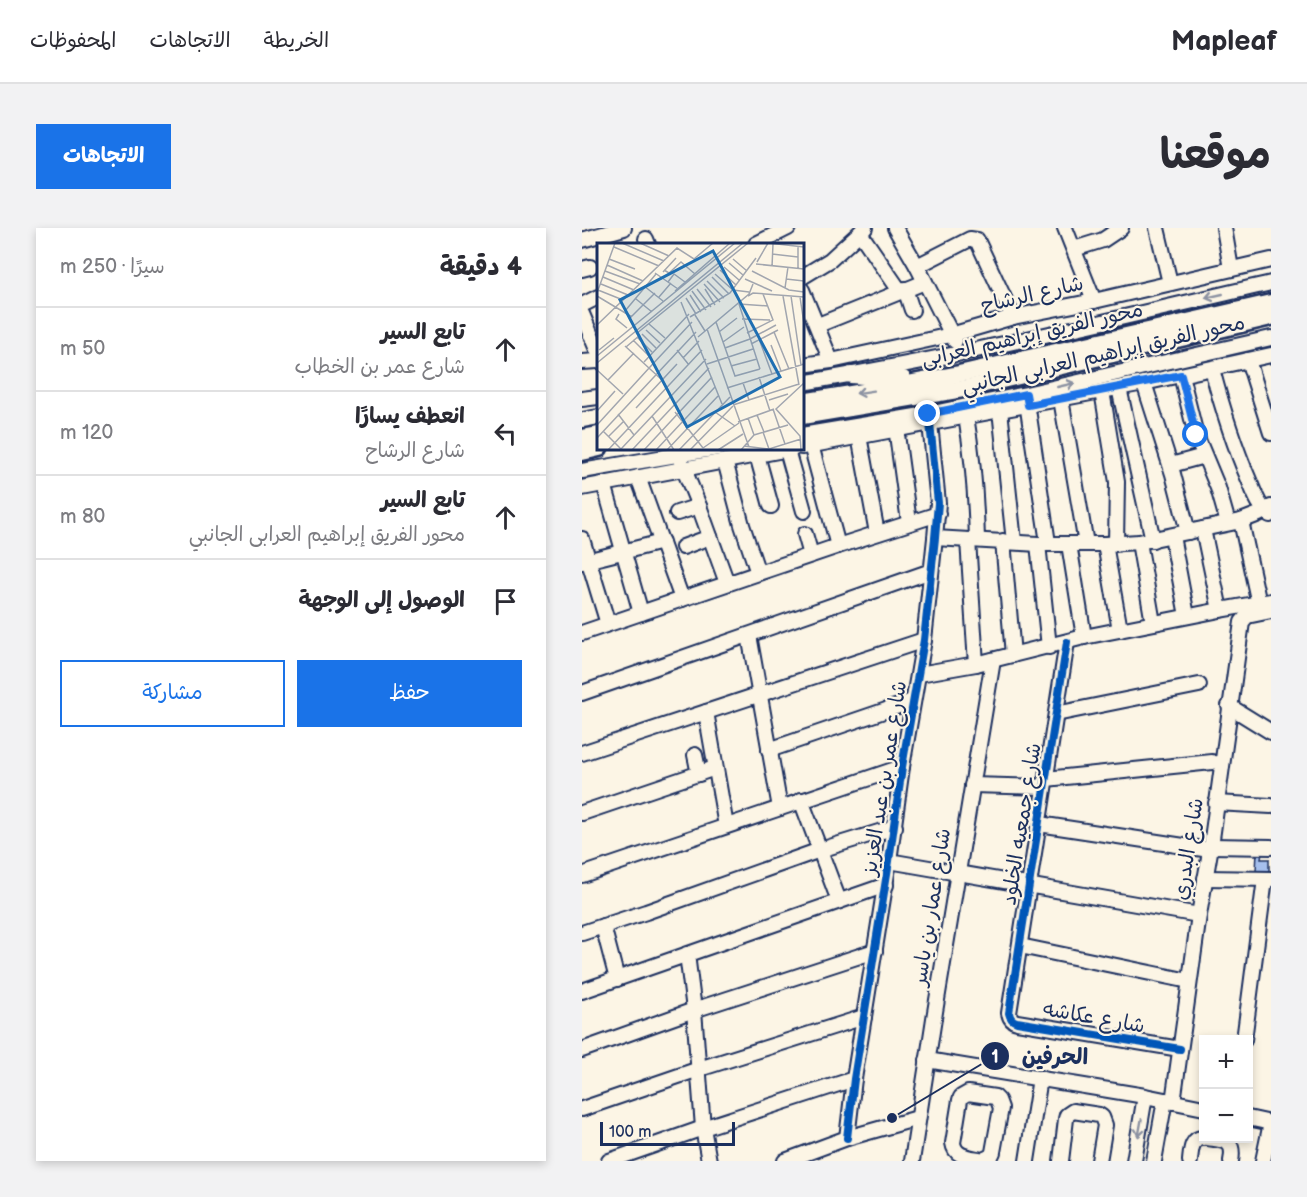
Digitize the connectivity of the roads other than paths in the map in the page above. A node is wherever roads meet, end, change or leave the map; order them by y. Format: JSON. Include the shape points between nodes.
{"nodes":[{"id":1,"x":624,"y":228,"type":"edge"},
{"id":2,"x":788,"y":228,"type":"edge"},
{"id":3,"x":895,"y":228,"type":"edge"},
{"id":4,"x":1065,"y":228,"type":"edge"},
{"id":5,"x":1121,"y":228,"type":"edge"},
{"id":6,"x":1157,"y":228,"type":"edge"},
{"id":7,"x":1224,"y":228,"type":"edge"},
{"id":8,"x":863,"y":230,"type":"edge"},
{"id":9,"x":598,"y":231,"type":"edge"},
{"id":10,"x":776,"y":236,"type":"edge"},
{"id":11,"x":582,"y":240,"type":"edge"},
{"id":12,"x":758,"y":243,"type":"edge"},
{"id":13,"x":1074,"y":249,"type":"junction"},
{"id":14,"x":1271,"y":260,"type":"edge"},
{"id":15,"x":917,"y":266,"type":"junction"},
{"id":16,"x":1231,"y":269,"type":"junction"},
{"id":17,"x":804,"y":276,"type":"edge"},
{"id":18,"x":925,"y":282,"type":"junction"},
{"id":19,"x":1170,"y":283,"type":"junction"},
{"id":20,"x":1271,"y":283,"type":"edge"},
{"id":21,"x":902,"y":290,"type":"junction"},
{"id":22,"x":804,"y":294,"type":"edge"},
{"id":23,"x":597,"y":297,"type":"edge"},
{"id":24,"x":1094,"y":302,"type":"junction"},
{"id":25,"x":1271,"y":303,"type":"edge"},
{"id":26,"x":582,"y":304,"type":"edge"},
{"id":27,"x":912,"y":310,"type":"dead end"},
{"id":28,"x":1271,"y":317,"type":"edge"},
{"id":29,"x":1013,"y":318,"type":"junction"},
{"id":30,"x":583,"y":320,"type":"edge"},
{"id":31,"x":818,"y":325,"type":"junction"},
{"id":32,"x":951,"y":335,"type":"junction"},
{"id":33,"x":1271,"y":338,"type":"edge"},
{"id":34,"x":597,"y":350,"type":"edge"},
{"id":35,"x":962,"y":353,"type":"junction"},
{"id":36,"x":1271,"y":355,"type":"edge"},
{"id":37,"x":1248,"y":360,"type":"junction"},
{"id":38,"x":597,"y":361,"type":"edge"},
{"id":39,"x":831,"y":361,"type":"junction"},
{"id":40,"x":582,"y":362,"type":"edge"},
{"id":41,"x":804,"y":365,"type":"edge"},
{"id":42,"x":1212,"y":369,"type":"junction"},
{"id":43,"x":851,"y":375,"type":"junction"},
{"id":44,"x":1181,"y":375,"type":"junction"},
{"id":45,"x":925,"y":381,"type":"junction"},
{"id":46,"x":804,"y":383,"type":"edge"},
{"id":47,"x":1144,"y":383,"type":"junction"},
{"id":48,"x":1119,"y":388,"type":"junction"},
{"id":49,"x":1102,"y":391,"type":"junction"},
{"id":50,"x":597,"y":397,"type":"edge"},
{"id":51,"x":582,"y":399,"type":"edge"},
{"id":52,"x":1061,"y":399,"type":"junction"},
{"id":53,"x":1027,"y":400,"type":"junction"},
{"id":54,"x":804,"y":402,"type":"edge"},
{"id":55,"x":1000,"y":410,"type":"junction"},
{"id":56,"x":804,"y":416,"type":"edge"},
{"id":57,"x":966,"y":416,"type":"junction"},
{"id":58,"x":597,"y":417,"type":"edge"},
{"id":59,"x":582,"y":420,"type":"edge"},
{"id":60,"x":930,"y":423,"type":"junction"},
{"id":61,"x":895,"y":424,"type":"junction"},
{"id":62,"x":1271,"y":434,"type":"edge"},
{"id":63,"x":597,"y":435,"type":"edge"},
{"id":64,"x":859,"y":436,"type":"junction"},
{"id":65,"x":582,"y":438,"type":"edge"},
{"id":66,"x":806,"y":442,"type":"edge"},
{"id":67,"x":597,"y":449,"type":"edge"},
{"id":68,"x":785,"y":450,"type":"edge"},
{"id":69,"x":791,"y":450,"type":"edge"},
{"id":70,"x":582,"y":452,"type":"edge"},
{"id":71,"x":678,"y":454,"type":"junction"},
{"id":72,"x":722,"y":455,"type":"edge"},
{"id":73,"x":757,"y":455,"type":"junction"},
{"id":74,"x":1204,"y":456,"type":"junction"},
{"id":75,"x":1171,"y":465,"type":"junction"},
{"id":76,"x":684,"y":469,"type":"junction"},
{"id":77,"x":582,"y":471,"type":"edge"},
{"id":78,"x":638,"y":477,"type":"junction"},
{"id":79,"x":604,"y":484,"type":"junction"},
{"id":80,"x":582,"y":488,"type":"edge"},
{"id":81,"x":699,"y":506,"type":"junction"},
{"id":82,"x":771,"y":506,"type":"dead end"},
{"id":83,"x":804,"y":511,"type":"dead end"},
{"id":84,"x":1269,"y":511,"type":"edge"},
{"id":85,"x":677,"y":513,"type":"dead end"},
{"id":86,"x":938,"y":514,"type":"junction"},
{"id":87,"x":909,"y":522,"type":"junction"},
{"id":88,"x":1235,"y":522,"type":"junction"},
{"id":89,"x":1203,"y":529,"type":"junction"},
{"id":90,"x":1188,"y":532,"type":"junction"},
{"id":91,"x":877,"y":533,"type":"junction"},
{"id":92,"x":806,"y":534,"type":"dead end"},
{"id":93,"x":1172,"y":536,"type":"junction"},
{"id":94,"x":710,"y":537,"type":"junction"},
{"id":95,"x":935,"y":538,"type":"junction"},
{"id":96,"x":582,"y":539,"type":"edge"},
{"id":97,"x":973,"y":540,"type":"junction"},
{"id":98,"x":1153,"y":540,"type":"junction"},
{"id":99,"x":662,"y":542,"type":"junction"},
{"id":100,"x":1008,"y":542,"type":"junction"},
{"id":101,"x":1139,"y":542,"type":"junction"},
{"id":102,"x":1043,"y":544,"type":"junction"},
{"id":103,"x":1069,"y":544,"type":"junction"},
{"id":104,"x":1086,"y":544,"type":"junction"},
{"id":105,"x":1111,"y":544,"type":"junction"},
{"id":106,"x":838,"y":546,"type":"junction"},
{"id":107,"x":683,"y":547,"type":"dead end"},
{"id":108,"x":624,"y":552,"type":"junction"},
{"id":109,"x":811,"y":555,"type":"junction"},
{"id":110,"x":585,"y":561,"type":"edge"},
{"id":111,"x":931,"y":571,"type":"junction"},
{"id":112,"x":758,"y":573,"type":"junction"},
{"id":113,"x":727,"y":583,"type":"junction"},
{"id":114,"x":682,"y":599,"type":"junction"},
{"id":115,"x":1265,"y":607,"type":"edge"},
{"id":116,"x":1220,"y":609,"type":"junction"},
{"id":117,"x":641,"y":613,"type":"junction"},
{"id":118,"x":1187,"y":616,"type":"junction"},
{"id":119,"x":1271,"y":621,"type":"edge"},
{"id":120,"x":1154,"y":623,"type":"junction"},
{"id":121,"x":609,"y":624,"type":"junction"},
{"id":122,"x":1120,"y":630,"type":"junction"},
{"id":123,"x":582,"y":633,"type":"edge"},
{"id":124,"x":749,"y":635,"type":"junction"},
{"id":125,"x":1084,"y":637,"type":"junction"},
{"id":126,"x":924,"y":640,"type":"junction"},
{"id":127,"x":1067,"y":642,"type":"junction"},
{"id":128,"x":1049,"y":646,"type":"junction"},
{"id":129,"x":1013,"y":655,"type":"junction"},
{"id":130,"x":993,"y":660,"type":"junction"},
{"id":131,"x":976,"y":664,"type":"junction"},
{"id":132,"x":919,"y":674,"type":"junction"},
{"id":133,"x":1199,"y":685,"type":"dead end"},
{"id":134,"x":582,"y":693,"type":"edge"},
{"id":135,"x":759,"y":694,"type":"junction"},
{"id":136,"x":913,"y":701,"type":"junction"},
{"id":137,"x":1229,"y":706,"type":"junction"},
{"id":138,"x":706,"y":712,"type":"junction"},
{"id":139,"x":1056,"y":714,"type":"junction"},
{"id":140,"x":1271,"y":732,"type":"edge"},
{"id":141,"x":770,"y":750,"type":"junction"},
{"id":142,"x":582,"y":753,"type":"edge"},
{"id":143,"x":695,"y":755,"type":"dead end"},
{"id":144,"x":1212,"y":762,"type":"dead end"},
{"id":145,"x":902,"y":767,"type":"junction"},
{"id":146,"x":716,"y":768,"type":"junction"},
{"id":147,"x":699,"y":774,"type":"junction"},
{"id":148,"x":1045,"y":783,"type":"junction"},
{"id":149,"x":972,"y":785,"type":"junction"},
{"id":150,"x":801,"y":800,"type":"junction"},
{"id":151,"x":1216,"y":803,"type":"junction"},
{"id":152,"x":1271,"y":806,"type":"edge"},
{"id":153,"x":780,"y":808,"type":"junction"},
{"id":154,"x":582,"y":813,"type":"edge"},
{"id":155,"x":1039,"y":824,"type":"junction"},
{"id":156,"x":726,"y":826,"type":"junction"},
{"id":157,"x":895,"y":827,"type":"junction"},
{"id":158,"x":1271,"y":847,"type":"edge"},
{"id":159,"x":1210,"y":848,"type":"junction"},
{"id":160,"x":820,"y":850,"type":"junction"},
{"id":161,"x":889,"y":861,"type":"junction"},
{"id":162,"x":958,"y":874,"type":"junction"},
{"id":163,"x":582,"y":875,"type":"edge"},
{"id":164,"x":1205,"y":878,"type":"junction"},
{"id":165,"x":1268,"y":879,"type":"edge"},
{"id":166,"x":885,"y":885,"type":"junction"},
{"id":167,"x":1029,"y":885,"type":"junction"},
{"id":168,"x":839,"y":901,"type":"junction"},
{"id":169,"x":1199,"y":915,"type":"junction"},
{"id":170,"x":603,"y":926,"type":"junction"},
{"id":171,"x":582,"y":933,"type":"edge"},
{"id":172,"x":1020,"y":946,"type":"junction"},
{"id":173,"x":1256,"y":946,"type":"junction"},
{"id":174,"x":1271,"y":947,"type":"edge"},
{"id":175,"x":875,"y":951,"type":"junction"},
{"id":176,"x":687,"y":954,"type":"junction"},
{"id":177,"x":616,"y":979,"type":"junction"},
{"id":178,"x":1190,"y":981,"type":"junction"},
{"id":179,"x":582,"y":991,"type":"edge"},
{"id":180,"x":694,"y":1010,"type":"junction"},
{"id":181,"x":1009,"y":1012,"type":"joint"},
{"id":182,"x":864,"y":1017,"type":"junction"},
{"id":183,"x":1245,"y":1035,"type":"edge"},
{"id":184,"x":1180,"y":1049,"type":"junction"},
{"id":185,"x":582,"y":1050,"type":"edge"},
{"id":186,"x":927,"y":1060,"type":"junction"},
{"id":187,"x":699,"y":1069,"type":"junction"},
{"id":188,"x":984,"y":1069,"type":"junction"},
{"id":189,"x":1040,"y":1078,"type":"junction"},
{"id":190,"x":854,"y":1079,"type":"junction"},
{"id":191,"x":1091,"y":1087,"type":"junction"},
{"id":192,"x":980,"y":1095,"type":"junction"},
{"id":193,"x":1146,"y":1096,"type":"junction"},
{"id":194,"x":1169,"y":1101,"type":"junction"},
{"id":195,"x":1199,"y":1107,"type":"edge"},
{"id":196,"x":582,"y":1109,"type":"edge"},
{"id":197,"x":1087,"y":1113,"type":"junction"},
{"id":198,"x":918,"y":1118,"type":"junction"},
{"id":199,"x":1253,"y":1119,"type":"edge"},
{"id":200,"x":1271,"y":1123,"type":"edge"},
{"id":201,"x":703,"y":1128,"type":"junction"},
{"id":202,"x":847,"y":1138,"type":"junction"},
{"id":203,"x":1199,"y":1138,"type":"edge"},
{"id":204,"x":1229,"y":1143,"type":"edge"},
{"id":205,"x":970,"y":1159,"type":"edge"},
{"id":206,"x":609,"y":1161,"type":"edge"},
{"id":207,"x":709,"y":1161,"type":"edge"},
{"id":208,"x":785,"y":1161,"type":"edge"},
{"id":209,"x":912,"y":1161,"type":"edge"},
{"id":210,"x":1027,"y":1161,"type":"edge"},
{"id":211,"x":1060,"y":1161,"type":"edge"},
{"id":212,"x":1099,"y":1161,"type":"edge"},
{"id":213,"x":1134,"y":1161,"type":"edge"},
{"id":214,"x":1154,"y":1161,"type":"edge"},
{"id":215,"x":1190,"y":1161,"type":"edge"},
{"id":216,"x":1231,"y":1161,"type":"edge"},
{"id":217,"x":1263,"y":1161,"type":"edge"}],
"edges":[{"from":1,"to":9,"type":"street"},
{"from":2,"to":10,"type":"street"},
{"from":3,"to":15,"type":"street"},
{"from":4,"to":13,"type":"street"},
{"from":5,"to":13,"type":"street","via":[[1102,240]]},
{"from":6,"to":19,"type":"street"},
{"from":7,"to":16,"type":"street"},
{"from":8,"to":17,"type":"street","via":[[830,260]]},
{"from":8,"to":21,"type":"street"},
{"from":9,"to":11,"type":"street"},
{"from":10,"to":12,"type":"street"},
{"from":13,"to":24,"type":"street"},
{"from":14,"to":16,"type":"street","name":"شارع الرشاح"},
{"from":15,"to":18,"type":"street"},
{"from":15,"to":29,"type":"street","via":[[970,239],[976,240]]},
{"from":16,"to":19,"type":"street","name":"شارع الرشاح"},
{"from":18,"to":21,"type":"street"},
{"from":18,"to":32,"type":"street"},
{"from":19,"to":24,"type":"street","name":"شارع الرشاح"},
{"from":20,"to":35,"type":"street","name":"محور الفريق إبراهيم العرابى الجانبي","one_way":true},
{"from":21,"to":27,"type":"street"},
{"from":21,"to":31,"type":"street"},
{"from":22,"to":31,"type":"street"},
{"from":23,"to":26,"type":"street"},
{"from":24,"to":29,"type":"street","name":"شارع الرشاح"},
{"from":25,"to":45,"type":"main road","name":"محور الفريق إبراهيم العرابى"},
{"from":28,"to":56,"type":"main road","name":"محور الفريق إبراهيم العرابى","via":[[963,389]]},
{"from":29,"to":32,"type":"street","name":"شارع الرشاح"},
{"from":30,"to":34,"type":"street"},
{"from":31,"to":39,"type":"street"},
{"from":32,"to":35,"type":"street"},
{"from":32,"to":39,"type":"street","name":"شارع الرشاح"},
{"from":53,"to":33,"type":"street","name":"محور الفريق إبراهيم العرابى الجانبي","one_way":true},
{"from":35,"to":43,"type":"street","name":"محور الفريق إبراهيم العرابى الجانبي"},
{"from":36,"to":37,"type":"street"},
{"from":37,"to":42,"type":"street"},
{"from":37,"to":62,"type":"street"},
{"from":38,"to":40,"type":"street"},
{"from":39,"to":41,"type":"street","name":"شارع الرشاح"},
{"from":42,"to":44,"type":"street"},
{"from":42,"to":84,"type":"street","via":[[1232,439],[1254,492]]},
{"from":43,"to":45,"type":"main road"},
{"from":43,"to":46,"type":"street","name":"محور الفريق إبراهيم العرابى الجانبي"},
{"from":44,"to":47,"type":"street"},
{"from":44,"to":74,"type":"street"},
{"from":45,"to":54,"type":"main road","name":"محور الفريق إبراهيم العرابى","one_way":true},
{"from":47,"to":48,"type":"street"},
{"from":47,"to":75,"type":"street"},
{"from":48,"to":49,"type":"street"},
{"from":48,"to":98,"type":"street"},
{"from":49,"to":52,"type":"street"},
{"from":49,"to":105,"type":"street","via":[[1117,482]]},
{"from":50,"to":51,"type":"street"},
{"from":52,"to":53,"type":"street"},
{"from":52,"to":104,"type":"street"},
{"from":53,"to":55,"type":"street"},
{"from":53,"to":61,"type":"street","name":"محور الفريق إبراهيم العرابى الجانبي"},
{"from":53,"to":102,"type":"street"},
{"from":55,"to":57,"type":"street"},
{"from":55,"to":100,"type":"street"},
{"from":57,"to":60,"type":"street"},
{"from":57,"to":97,"type":"street","via":[[975,484]]},
{"from":58,"to":59,"type":"street"},
{"from":60,"to":61,"type":"street"},
{"from":60,"to":86,"type":"street","name":"شارع عمر بن عبد العزيز"},
{"from":61,"to":64,"type":"street"},
{"from":61,"to":66,"type":"street","name":"محور الفريق إبراهيم العرابى الجانبي"},
{"from":61,"to":87,"type":"street"},
{"from":63,"to":65,"type":"main road"},
{"from":64,"to":66,"type":"street"},
{"from":64,"to":91,"type":"street"},
{"from":66,"to":106,"type":"street"},
{"from":67,"to":70,"type":"main road"},
{"from":68,"to":73,"type":"street"},
{"from":69,"to":83,"type":"street"},
{"from":71,"to":72,"type":"street"},
{"from":71,"to":76,"type":"street"},
{"from":71,"to":77,"type":"street"},
{"from":72,"to":73,"type":"street"},
{"from":72,"to":76,"type":"street"},
{"from":72,"to":112,"type":"street"},
{"from":73,"to":82,"type":"street"},
{"from":74,"to":75,"type":"street"},
{"from":74,"to":88,"type":"street"},
{"from":75,"to":90,"type":"street"},
{"from":76,"to":78,"type":"street"},
{"from":76,"to":81,"type":"street"},
{"from":78,"to":79,"type":"street"},
{"from":78,"to":99,"type":"street"},
{"from":79,"to":80,"type":"street"},
{"from":79,"to":108,"type":"street"},
{"from":81,"to":85,"type":"street"},
{"from":81,"to":94,"type":"street"},
{"from":84,"to":88,"type":"street"},
{"from":86,"to":87,"type":"street"},
{"from":86,"to":95,"type":"street","name":"شارع عمر بن عبد العزيز"},
{"from":87,"to":91,"type":"street"},
{"from":88,"to":89,"type":"street"},
{"from":88,"to":115,"type":"street"},
{"from":89,"to":90,"type":"street"},
{"from":89,"to":116,"type":"street"},
{"from":90,"to":93,"type":"street"},
{"from":91,"to":106,"type":"street"},
{"from":92,"to":109,"type":"street"},
{"from":93,"to":98,"type":"street"},
{"from":93,"to":118,"type":"street"},
{"from":94,"to":107,"type":"street"},
{"from":94,"to":113,"type":"street"},
{"from":95,"to":97,"type":"street"},
{"from":95,"to":111,"type":"street","name":"شارع عمر بن عبد العزيز"},
{"from":96,"to":110,"type":"street"},
{"from":97,"to":100,"type":"street"},
{"from":97,"to":131,"type":"street"},
{"from":98,"to":101,"type":"street"},
{"from":99,"to":108,"type":"street"},
{"from":99,"to":114,"type":"street"},
{"from":100,"to":102,"type":"street"},
{"from":100,"to":129,"type":"street"},
{"from":101,"to":105,"type":"street"},
{"from":101,"to":120,"type":"street"},
{"from":102,"to":103,"type":"street"},
{"from":102,"to":128,"type":"street"},
{"from":103,"to":104,"type":"street"},
{"from":103,"to":125,"type":"street"},
{"from":104,"to":105,"type":"street"},
{"from":105,"to":122,"type":"street"},
{"from":106,"to":109,"type":"street"},
{"from":108,"to":110,"type":"street"},
{"from":108,"to":117,"type":"street"},
{"from":109,"to":112,"type":"street"},
{"from":110,"to":121,"type":"street"},
{"from":111,"to":124,"type":"street"},
{"from":111,"to":126,"type":"street","name":"شارع عمر بن عبد العزيز"},
{"from":112,"to":113,"type":"street"},
{"from":113,"to":114,"type":"street"},
{"from":114,"to":117,"type":"street"},
{"from":115,"to":116,"type":"street"},
{"from":115,"to":119,"type":"street"},
{"from":115,"to":137,"type":"street","name":"شارع البدري","via":[[1242,622]]},
{"from":116,"to":118,"type":"street"},
{"from":117,"to":121,"type":"street"},
{"from":118,"to":120,"type":"street"},
{"from":120,"to":122,"type":"street"},
{"from":121,"to":123,"type":"street"},
{"from":122,"to":125,"type":"street"},
{"from":124,"to":134,"type":"street"},
{"from":124,"to":135,"type":"street"},
{"from":125,"to":127,"type":"street"},
{"from":126,"to":132,"type":"street","name":"شارع عمر بن عبد العزيز"},
{"from":126,"to":135,"type":"street"},
{"from":127,"to":128,"type":"street"},
{"from":127,"to":139,"type":"street","name":"شارع جمعيه الخلود"},
{"from":128,"to":129,"type":"street"},
{"from":129,"to":130,"type":"street"},
{"from":130,"to":131,"type":"street"},
{"from":130,"to":149,"type":"street","name":"شارع عمار بن ياسر"},
{"from":131,"to":132,"type":"street"},
{"from":132,"to":136,"type":"street","name":"شارع عمر بن عبد العزيز"},
{"from":133,"to":139,"type":"street"},
{"from":135,"to":138,"type":"street"},
{"from":135,"to":141,"type":"street"},
{"from":136,"to":141,"type":"street"},
{"from":136,"to":145,"type":"street","name":"شارع عمر بن عبد العزيز"},
{"from":137,"to":140,"type":"street"},
{"from":137,"to":151,"type":"street","name":"شارع البدري"},
{"from":138,"to":142,"type":"street"},
{"from":138,"to":146,"type":"street"},
{"from":139,"to":148,"type":"street","name":"شارع جمعيه الخلود"},
{"from":141,"to":153,"type":"street"},
{"from":143,"to":147,"type":"street"},
{"from":144,"to":148,"type":"street"},
{"from":145,"to":150,"type":"street"},
{"from":145,"to":157,"type":"street","name":"شارع عمر بن عبد العزيز"},
{"from":146,"to":147,"type":"street"},
{"from":146,"to":156,"type":"street"},
{"from":147,"to":154,"type":"street"},
{"from":148,"to":149,"type":"street"},
{"from":148,"to":155,"type":"street","name":"شارع جمعيه الخلود"},
{"from":149,"to":162,"type":"street","name":"شارع عمار بن ياسر"},
{"from":150,"to":153,"type":"street"},
{"from":150,"to":160,"type":"street"},
{"from":151,"to":152,"type":"street"},
{"from":151,"to":159,"type":"street","name":"شارع البدري"},
{"from":153,"to":156,"type":"street"},
{"from":155,"to":159,"type":"street"},
{"from":155,"to":167,"type":"street","name":"شارع جمعيه الخلود"},
{"from":156,"to":163,"type":"street"},
{"from":157,"to":160,"type":"street"},
{"from":157,"to":161,"type":"street","name":"شارع عمر بن عبد العزيز"},
{"from":158,"to":159,"type":"street"},
{"from":159,"to":164,"type":"street","name":"شارع البدري"},
{"from":160,"to":168,"type":"street"},
{"from":160,"to":170,"type":"street"},
{"from":161,"to":162,"type":"street"},
{"from":161,"to":166,"type":"street","name":"شارع عمر بن عبد العزيز"},
{"from":162,"to":167,"type":"street"},
{"from":162,"to":186,"type":"street","name":"شارع عمار بن ياسر"},
{"from":164,"to":165,"type":"street"},
{"from":164,"to":169,"type":"street","name":"شارع البدري"},
{"from":165,"to":173,"type":"street"},
{"from":166,"to":168,"type":"street"},
{"from":166,"to":175,"type":"street","name":"شارع عمر بن عبد العزيز"},
{"from":167,"to":169,"type":"street"},
{"from":167,"to":172,"type":"street","name":"شارع جمعيه الخلود"},
{"from":168,"to":176,"type":"street"},
{"from":169,"to":178,"type":"street","name":"شارع البدري"},
{"from":170,"to":171,"type":"street"},
{"from":170,"to":177,"type":"street"},
{"from":172,"to":178,"type":"street"},
{"from":172,"to":181,"type":"street","name":"شارع جمعيه الخلود"},
{"from":173,"to":174,"type":"street"},
{"from":173,"to":183,"type":"street"},
{"from":175,"to":180,"type":"street"},
{"from":175,"to":182,"type":"street","name":"شارع عمر بن عبد العزيز"},
{"from":176,"to":177,"type":"street"},
{"from":176,"to":180,"type":"street"},
{"from":177,"to":179,"type":"street"},
{"from":178,"to":184,"type":"street","name":"شارع البدري"},
{"from":180,"to":185,"type":"street"},
{"from":180,"to":187,"type":"street"},
{"from":181,"to":184,"type":"street","name":"شارع عكاشه","via":[[1017,1022]]},
{"from":182,"to":187,"type":"street"},
{"from":182,"to":190,"type":"street","name":"شارع عمر بن عبد العزيز"},
{"from":184,"to":194,"type":"street","name":"شارع البدري"},
{"from":186,"to":188,"type":"street"},
{"from":186,"to":198,"type":"street","name":"شارع عمار بن ياسر"},
{"from":187,"to":196,"type":"street"},
{"from":187,"to":201,"type":"street"},
{"from":188,"to":189,"type":"street"},
{"from":188,"to":192,"type":"street"},
{"from":189,"to":191,"type":"street"},
{"from":189,"to":210,"type":"street"},
{"from":190,"to":201,"type":"street"},
{"from":190,"to":202,"type":"street","name":"شارع عمر بن عبد العزيز"},
{"from":191,"to":193,"type":"street"},
{"from":191,"to":197,"type":"street"},
{"from":192,"to":205,"type":"street","via":[[968,1093],[961,1097],[953,1143],[956,1152]]},
{"from":192,"to":205,"type":"street","via":[[995,1097],[1001,1108],[991,1156]]},
{"from":193,"to":194,"type":"street"},
{"from":193,"to":213,"type":"street","one_way":true},
{"from":194,"to":195,"type":"street"},
{"from":194,"to":214,"type":"street","name":"شارع البدري"},
{"from":197,"to":211,"type":"street","via":[[1073,1111],[1067,1115]]},
{"from":197,"to":212,"type":"street","via":[[1099,1115],[1105,1125]]},
{"from":198,"to":202,"type":"street"},
{"from":198,"to":209,"type":"street","name":"شارع عمار بن ياسر"},
{"from":199,"to":200,"type":"street"},
{"from":200,"to":217,"type":"street"},
{"from":201,"to":206,"type":"street"},
{"from":201,"to":207,"type":"street"},
{"from":202,"to":208,"type":"street"},
{"from":203,"to":215,"type":"street","via":[[1194,1141]]},
{"from":204,"to":216,"type":"street"}]}
